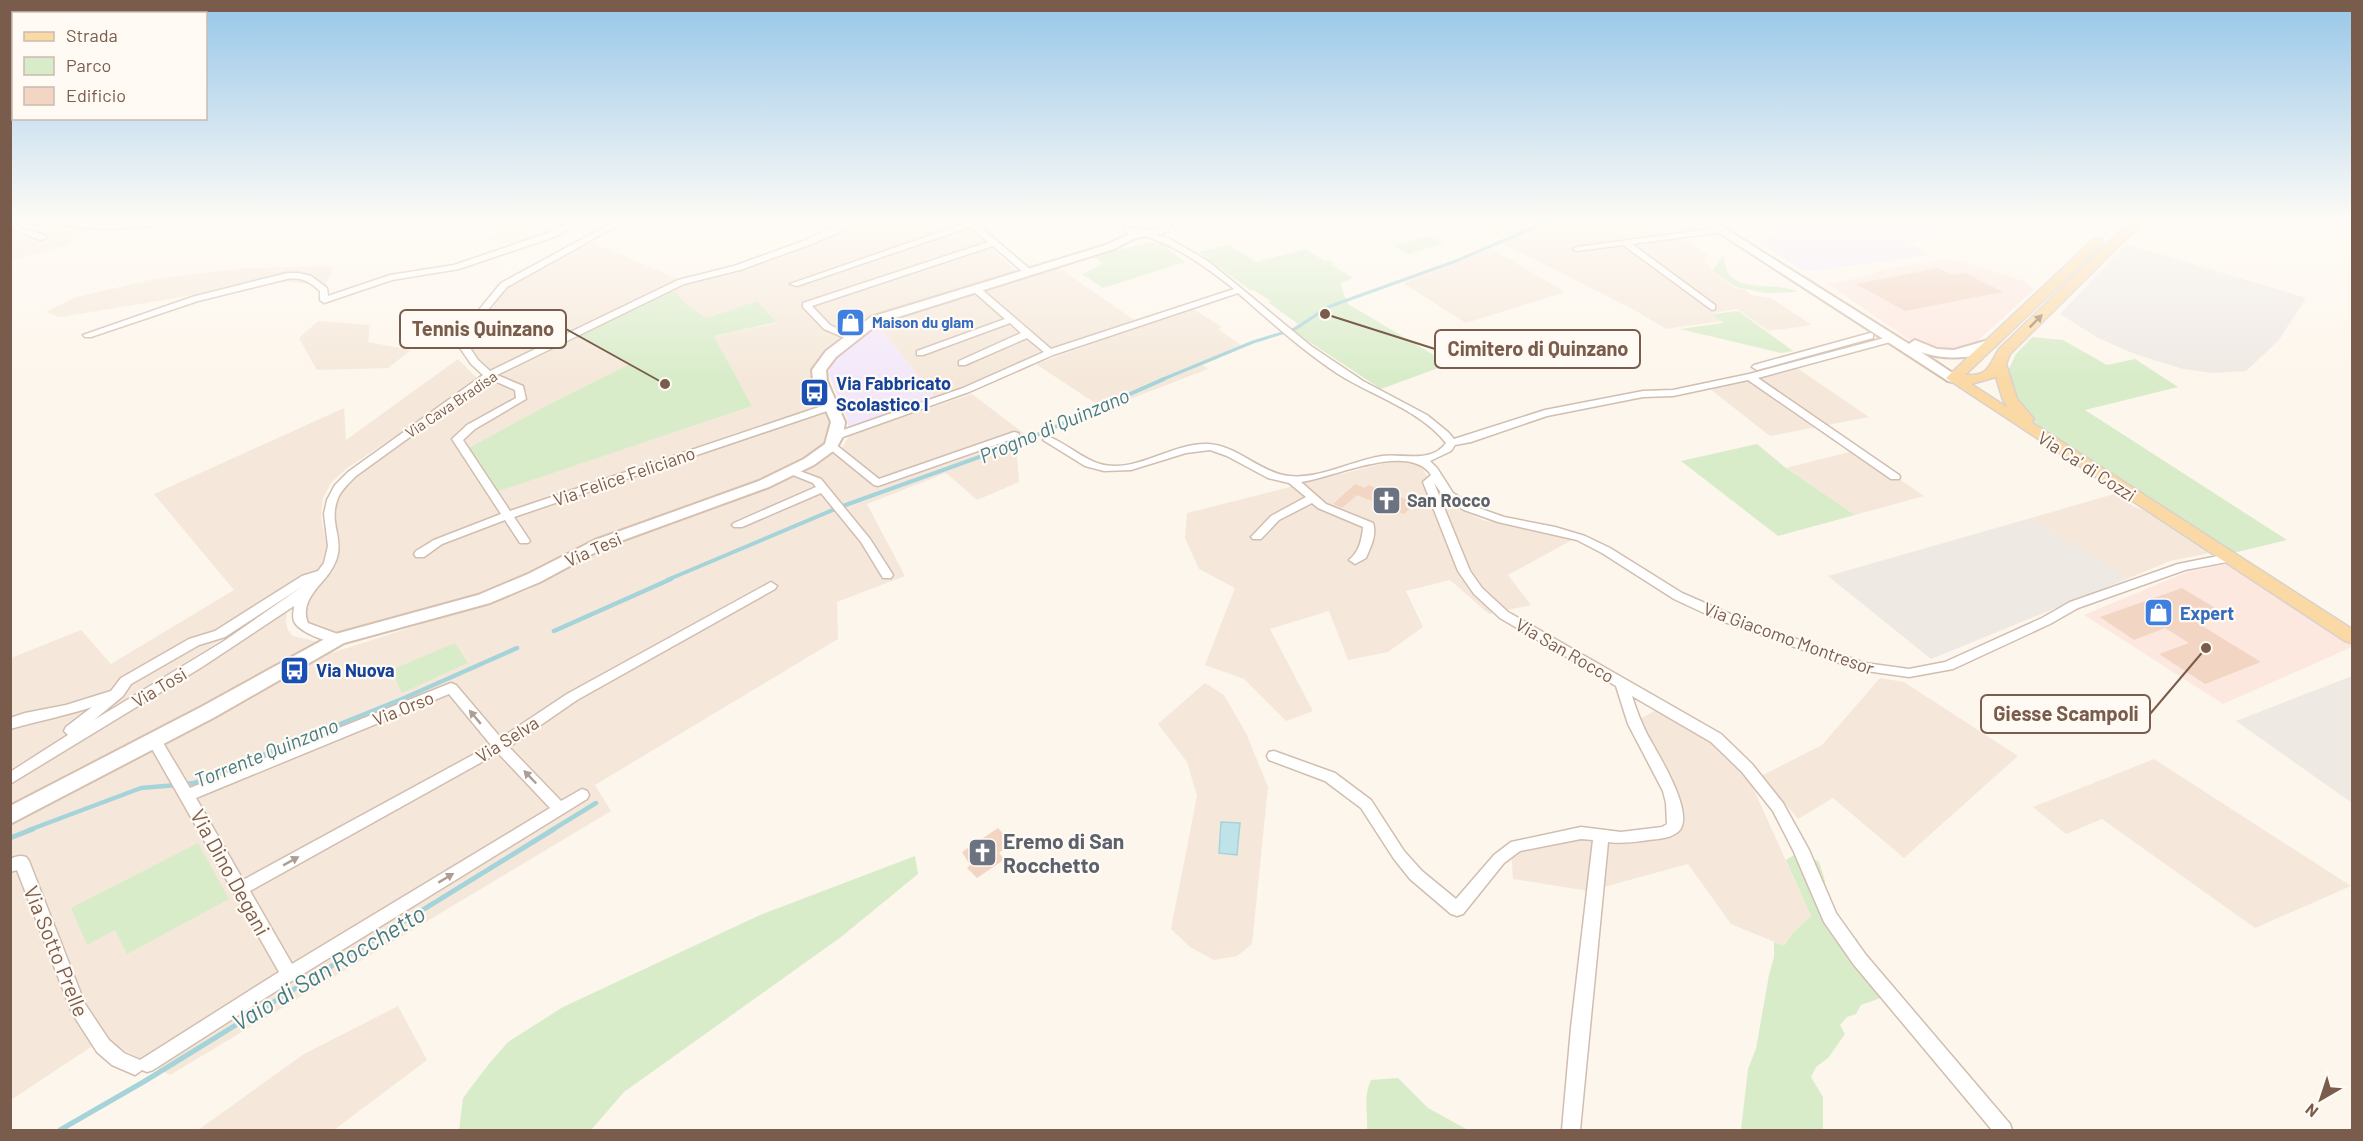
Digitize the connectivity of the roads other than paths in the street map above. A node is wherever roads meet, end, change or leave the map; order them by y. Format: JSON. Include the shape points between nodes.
{"nodes":[{"id":1,"x":427,"y":272,"type":"edge"},
{"id":2,"x":524,"y":272,"type":"edge"},
{"id":3,"x":720,"y":272,"type":"edge"},
{"id":4,"x":827,"y":272,"type":"edge"},
{"id":5,"x":905,"y":272,"type":"edge"},
{"id":6,"x":1021,"y":272,"type":"edge"},
{"id":7,"x":1216,"y":272,"type":"edge"},
{"id":8,"x":1665,"y":272,"type":"edge"},
{"id":9,"x":1785,"y":272,"type":"edge"},
{"id":10,"x":2067,"y":272,"type":"edge"},
{"id":11,"x":2086,"y":272,"type":"edge"},
{"id":12,"x":794,"y":284,"type":"dead end"},
{"id":13,"x":976,"y":289,"type":"junction"},
{"id":14,"x":1240,"y":290,"type":"junction"},
{"id":15,"x":1712,"y":307,"type":"dead end"},
{"id":16,"x":1847,"y":310,"type":"junction"},
{"id":17,"x":1010,"y":321,"type":"junction"},
{"id":18,"x":1027,"y":334,"type":"junction"},
{"id":19,"x":88,"y":335,"type":"dead end"},
{"id":20,"x":1881,"y":336,"type":"junction"},
{"id":21,"x":852,"y":338,"type":"junction"},
{"id":22,"x":1992,"y":343,"type":"junction"},
{"id":23,"x":920,"y":353,"type":"dead end"},
{"id":24,"x":1050,"y":353,"type":"junction"},
{"id":25,"x":962,"y":363,"type":"dead end"},
{"id":26,"x":2000,"y":366,"type":"junction"},
{"id":27,"x":488,"y":376,"type":"junction"},
{"id":28,"x":1750,"y":377,"type":"junction"},
{"id":29,"x":1953,"y":378,"type":"junction"},
{"id":30,"x":832,"y":406,"type":"junction"},
{"id":31,"x":2039,"y":434,"type":"junction"},
{"id":32,"x":1014,"y":435,"type":"dead end"},
{"id":33,"x":1048,"y":440,"type":"dead end"},
{"id":34,"x":833,"y":441,"type":"junction"},
{"id":35,"x":1451,"y":443,"type":"junction"},
{"id":36,"x":1422,"y":461,"type":"junction"},
{"id":37,"x":792,"y":471,"type":"junction"},
{"id":38,"x":1437,"y":476,"type":"junction"},
{"id":39,"x":1896,"y":477,"type":"dead end"},
{"id":40,"x":1292,"y":480,"type":"junction"},
{"id":41,"x":823,"y":488,"type":"junction"},
{"id":42,"x":1313,"y":498,"type":"junction"},
{"id":43,"x":506,"y":516,"type":"junction"},
{"id":44,"x":738,"y":525,"type":"dead end"},
{"id":45,"x":1257,"y":537,"type":"dead end"},
{"id":46,"x":524,"y":541,"type":"dead end"},
{"id":47,"x":420,"y":554,"type":"dead end"},
{"id":48,"x":2228,"y":558,"type":"junction"},
{"id":49,"x":1355,"y":560,"type":"dead end"},
{"id":50,"x":324,"y":573,"type":"junction"},
{"id":51,"x":887,"y":575,"type":"dead end"},
{"id":52,"x":771,"y":586,"type":"dead end"},
{"id":53,"x":306,"y":591,"type":"junction"},
{"id":54,"x":2352,"y":637,"type":"edge"},
{"id":55,"x":338,"y":639,"type":"junction"},
{"id":56,"x":1622,"y":684,"type":"junction"},
{"id":57,"x":118,"y":693,"type":"junction"},
{"id":58,"x":10,"y":724,"type":"edge"},
{"id":59,"x":154,"y":740,"type":"junction"},
{"id":60,"x":500,"y":746,"type":"junction"},
{"id":61,"x":1274,"y":756,"type":"dead end"},
{"id":62,"x":10,"y":772,"type":"edge"},
{"id":63,"x":10,"y":779,"type":"edge"},
{"id":64,"x":183,"y":788,"type":"junction"},
{"id":65,"x":582,"y":795,"type":"dead end"},
{"id":66,"x":560,"y":809,"type":"junction"},
{"id":67,"x":10,"y":816,"type":"edge"},
{"id":68,"x":1601,"y":838,"type":"junction"},
{"id":69,"x":10,"y":866,"type":"edge"},
{"id":70,"x":240,"y":889,"type":"junction"},
{"id":71,"x":289,"y":974,"type":"junction"},
{"id":72,"x":1572,"y":1131,"type":"edge"},
{"id":73,"x":2003,"y":1131,"type":"edge"}],
"edges":[{"from":1,"to":19,"type":"street","via":[[390,279],[324,300],[324,291],[310,277],[287,276],[195,299]]},
{"from":2,"to":27,"type":"street","via":[[496,294],[469,331],[464,345],[471,360]]},
{"from":3,"to":27,"type":"street","name":"Via Cava Bradisa","via":[[681,282]]},
{"from":4,"to":12,"type":"street"},
{"from":5,"to":21,"type":"street","via":[[806,305],[827,327]]},
{"from":6,"to":13,"type":"street"},
{"from":7,"to":14,"type":"street"},
{"from":8,"to":15,"type":"street"},
{"from":9,"to":16,"type":"street","name":"Via Ca' di Cozzi"},
{"from":10,"to":22,"type":"main road"},
{"from":26,"to":11,"type":"main road","one_way":true,"via":[[2004,352]]},
{"from":13,"to":17,"type":"street","via":[[1011,317]]},
{"from":13,"to":21,"type":"street","via":[[883,316]]},
{"from":14,"to":24,"type":"street"},
{"from":14,"to":35,"type":"street","via":[[1287,332],[1348,376],[1416,415]]},
{"from":16,"to":20,"type":"street","name":"Via Ca' di Cozzi"},
{"from":16,"to":22,"type":"street","via":[[1933,352],[1965,354]]},
{"from":17,"to":18,"type":"street"},
{"from":17,"to":23,"type":"street"},
{"from":18,"to":24,"type":"street"},
{"from":18,"to":25,"type":"street"},
{"from":20,"to":28,"type":"street"},
{"from":20,"to":28,"type":"street","via":[[1749,369]]},
{"from":20,"to":29,"type":"street","name":"Via Ca' di Cozzi"},
{"from":21,"to":30,"type":"street","via":[[831,354],[819,370]]},
{"from":22,"to":29,"type":"main road"},
{"from":24,"to":34,"type":"street"},
{"from":26,"to":29,"type":"main road","via":[[1988,377]]},
{"from":26,"to":31,"type":"main road","via":[[2010,400]]},
{"from":27,"to":43,"type":"street","via":[[520,388],[521,399],[457,439]]},
{"from":27,"to":50,"type":"street","name":"Via Cava Bradisa","via":[[352,474],[340,487],[331,502],[330,513],[335,553]]},
{"from":28,"to":35,"type":"street","via":[[1545,413]]},
{"from":28,"to":39,"type":"street"},
{"from":29,"to":31,"type":"main road","name":"Via Ca' di Cozzi"},
{"from":30,"to":34,"type":"street","via":[[838,420]]},
{"from":30,"to":43,"type":"street","name":"Via Felice Feliciano"},
{"from":31,"to":48,"type":"main road","name":"Via Ca' di Cozzi"},
{"from":32,"to":34,"type":"street","via":[[878,483]]},
{"from":33,"to":40,"type":"street","via":[[1105,469],[1208,447]]},
{"from":34,"to":37,"type":"street","name":"Via Tesi"},
{"from":35,"to":36,"type":"street"},
{"from":36,"to":38,"type":"street"},
{"from":36,"to":40,"type":"street","via":[[1371,461]]},
{"from":37,"to":41,"type":"street","via":[[817,481]]},
{"from":37,"to":55,"type":"street","name":"Via Tesi","via":[[601,543],[484,599]]},
{"from":38,"to":48,"type":"street","name":"Via Giacomo Montresor","via":[[1452,498],[1477,512],[1580,538],[1646,579],[1700,606],[1864,667],[1890,672],[1948,666],[2074,605],[2182,567]]},
{"from":38,"to":56,"type":"street","name":"Via San Rocco","via":[[1428,482],[1464,571],[1478,591],[1504,615]]},
{"from":40,"to":42,"type":"street"},
{"from":41,"to":44,"type":"street"},
{"from":41,"to":51,"type":"street","via":[[866,541]]},
{"from":42,"to":45,"type":"street","via":[[1275,518]]},
{"from":42,"to":49,"type":"street","via":[[1322,506],[1369,525],[1368,538],[1360,558]]},
{"from":43,"to":46,"type":"street"},
{"from":43,"to":47,"type":"street","name":"Via Felice Feliciano","via":[[438,542]]},
{"from":48,"to":54,"type":"main road","name":"Via Ca' di Cozzi"},
{"from":50,"to":53,"type":"street","name":"Via Tosi"},
{"from":50,"to":57,"type":"street","via":[[306,579],[220,634],[194,642],[126,681]]},
{"from":52,"to":60,"type":"street","name":"Via Selva","via":[[572,697]]},
{"from":53,"to":55,"type":"street","via":[[298,610],[300,621],[308,629]]},
{"from":53,"to":63,"type":"street","name":"Via Tosi","via":[[225,648]]},
{"from":55,"to":59,"type":"street"},
{"from":56,"to":68,"type":"street","name":"Via San Rocco","via":[[1642,737],[1667,782],[1676,817],[1674,827],[1665,832]]},
{"from":56,"to":73,"type":"street","via":[[1716,738],[1747,768],[1778,807],[1830,916],[1860,960]]},
{"from":57,"to":58,"type":"street"},
{"from":57,"to":62,"type":"street","via":[[84,722]]},
{"from":59,"to":64,"type":"street","name":"Via Dino Degani"},
{"from":59,"to":67,"type":"street"},
{"from":60,"to":64,"type":"street","name":"Via Orso","one_way":true,"via":[[451,688]]},
{"from":66,"to":60,"type":"street","one_way":true},
{"from":70,"to":60,"type":"street","name":"Via Selva","one_way":true},
{"from":61,"to":68,"type":"street","name":"Via San Rocco","via":[[1330,777],[1366,804],[1416,875],[1457,909],[1499,859],[1516,846],[1581,833]]},
{"from":64,"to":70,"type":"street","name":"Via Dino Degani"},
{"from":65,"to":66,"type":"street"},
{"from":71,"to":66,"type":"street","one_way":true},
{"from":68,"to":72,"type":"street"},
{"from":69,"to":71,"type":"street","name":"Via Sotto Prelle","via":[[21,861],[78,1008],[92,1032],[118,1059],[141,1065]]},
{"from":70,"to":71,"type":"street","name":"Via Dino Degani"}]}
